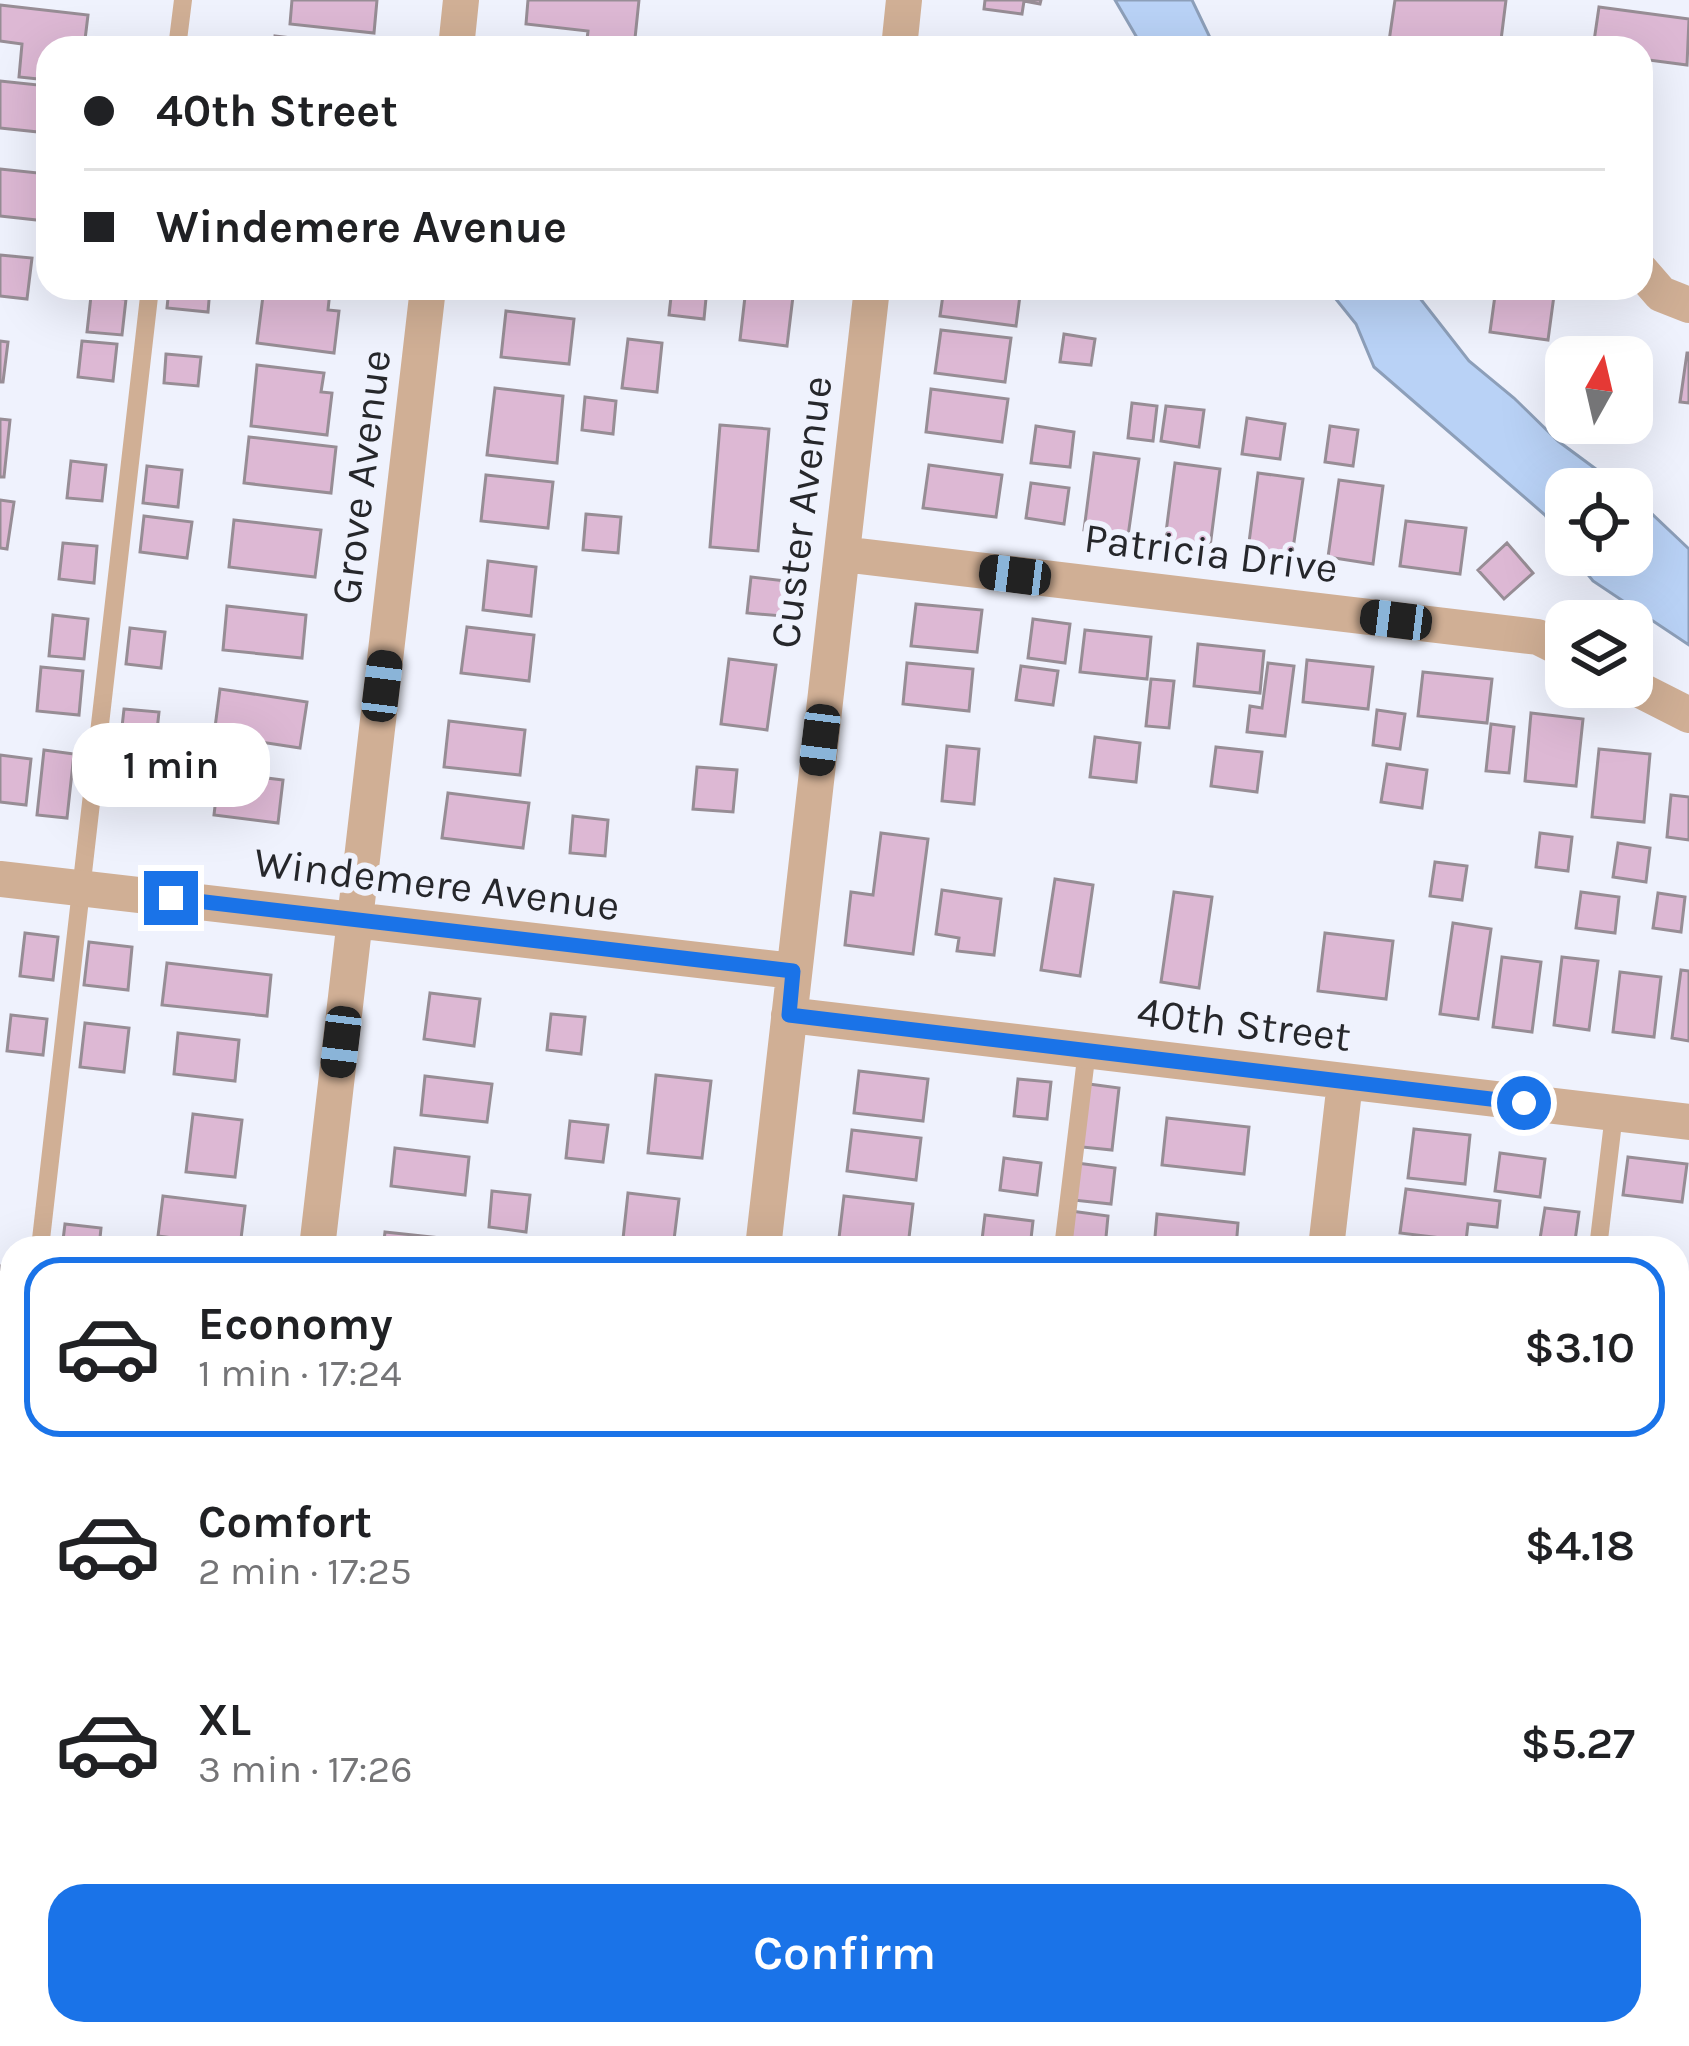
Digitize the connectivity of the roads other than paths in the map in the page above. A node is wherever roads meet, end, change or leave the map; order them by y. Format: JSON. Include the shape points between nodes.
{"nodes":[{"id":1,"x":183,"y":0,"type":"edge"},
{"id":2,"x":461,"y":0,"type":"edge"},
{"id":3,"x":904,"y":0,"type":"edge"},
{"id":4,"x":178,"y":36,"type":"edge"},
{"id":5,"x":457,"y":36,"type":"edge"},
{"id":6,"x":900,"y":36,"type":"edge"},
{"id":7,"x":1653,"y":285,"type":"edge"},
{"id":8,"x":149,"y":300,"type":"edge"},
{"id":9,"x":427,"y":300,"type":"edge"},
{"id":10,"x":871,"y":300,"type":"edge"},
{"id":11,"x":1689,"y":305,"type":"edge"},
{"id":12,"x":842,"y":554,"type":"junction"},
{"id":13,"x":1545,"y":640,"type":"edge"},
{"id":14,"x":1653,"y":697,"type":"edge"},
{"id":15,"x":1689,"y":715,"type":"edge"},
{"id":16,"x":0,"y":878,"type":"edge"},
{"id":17,"x":81,"y":888,"type":"junction"},
{"id":18,"x":356,"y":918,"type":"junction"},
{"id":19,"x":793,"y":971,"type":"junction"},
{"id":20,"x":789,"y":1015,"type":"junction"},
{"id":21,"x":1087,"y":1050,"type":"junction"},
{"id":22,"x":1345,"y":1082,"type":"junction"},
{"id":23,"x":1614,"y":1114,"type":"junction"},
{"id":24,"x":1689,"y":1122,"type":"edge"},
{"id":25,"x":41,"y":1236,"type":"edge"},
{"id":26,"x":318,"y":1236,"type":"edge"},
{"id":27,"x":764,"y":1236,"type":"edge"},
{"id":28,"x":1064,"y":1236,"type":"edge"},
{"id":29,"x":1327,"y":1236,"type":"edge"},
{"id":30,"x":1599,"y":1236,"type":"edge"}],
"edges":[{"from":1,"to":4,"type":"lane"},
{"from":2,"to":5,"type":"street"},
{"from":3,"to":6,"type":"street"},
{"from":7,"to":11,"type":"street"},
{"from":8,"to":17,"type":"lane"},
{"from":9,"to":18,"type":"street","name":"Grove Avenue"},
{"from":10,"to":12,"type":"street","name":"Custer Avenue"},
{"from":12,"to":13,"type":"street","name":"Patricia Drive"},
{"from":12,"to":19,"type":"street","name":"Custer Avenue"},
{"from":14,"to":15,"type":"street"},
{"from":16,"to":17,"type":"street","name":"Windemere Avenue"},
{"from":17,"to":18,"type":"street","name":"Windemere Avenue"},
{"from":17,"to":25,"type":"lane"},
{"from":18,"to":19,"type":"street","name":"Windemere Avenue"},
{"from":18,"to":26,"type":"street","name":"Grove Avenue"},
{"from":19,"to":20,"type":"street","name":"Custer Avenue"},
{"from":20,"to":21,"type":"street","name":"40th Street"},
{"from":20,"to":27,"type":"street","name":"Custer Avenue"},
{"from":21,"to":22,"type":"street","name":"40th Street"},
{"from":21,"to":28,"type":"lane"},
{"from":22,"to":23,"type":"street","name":"40th Street"},
{"from":22,"to":29,"type":"street"},
{"from":23,"to":24,"type":"street","name":"40th Street"},
{"from":23,"to":30,"type":"lane"}]}
